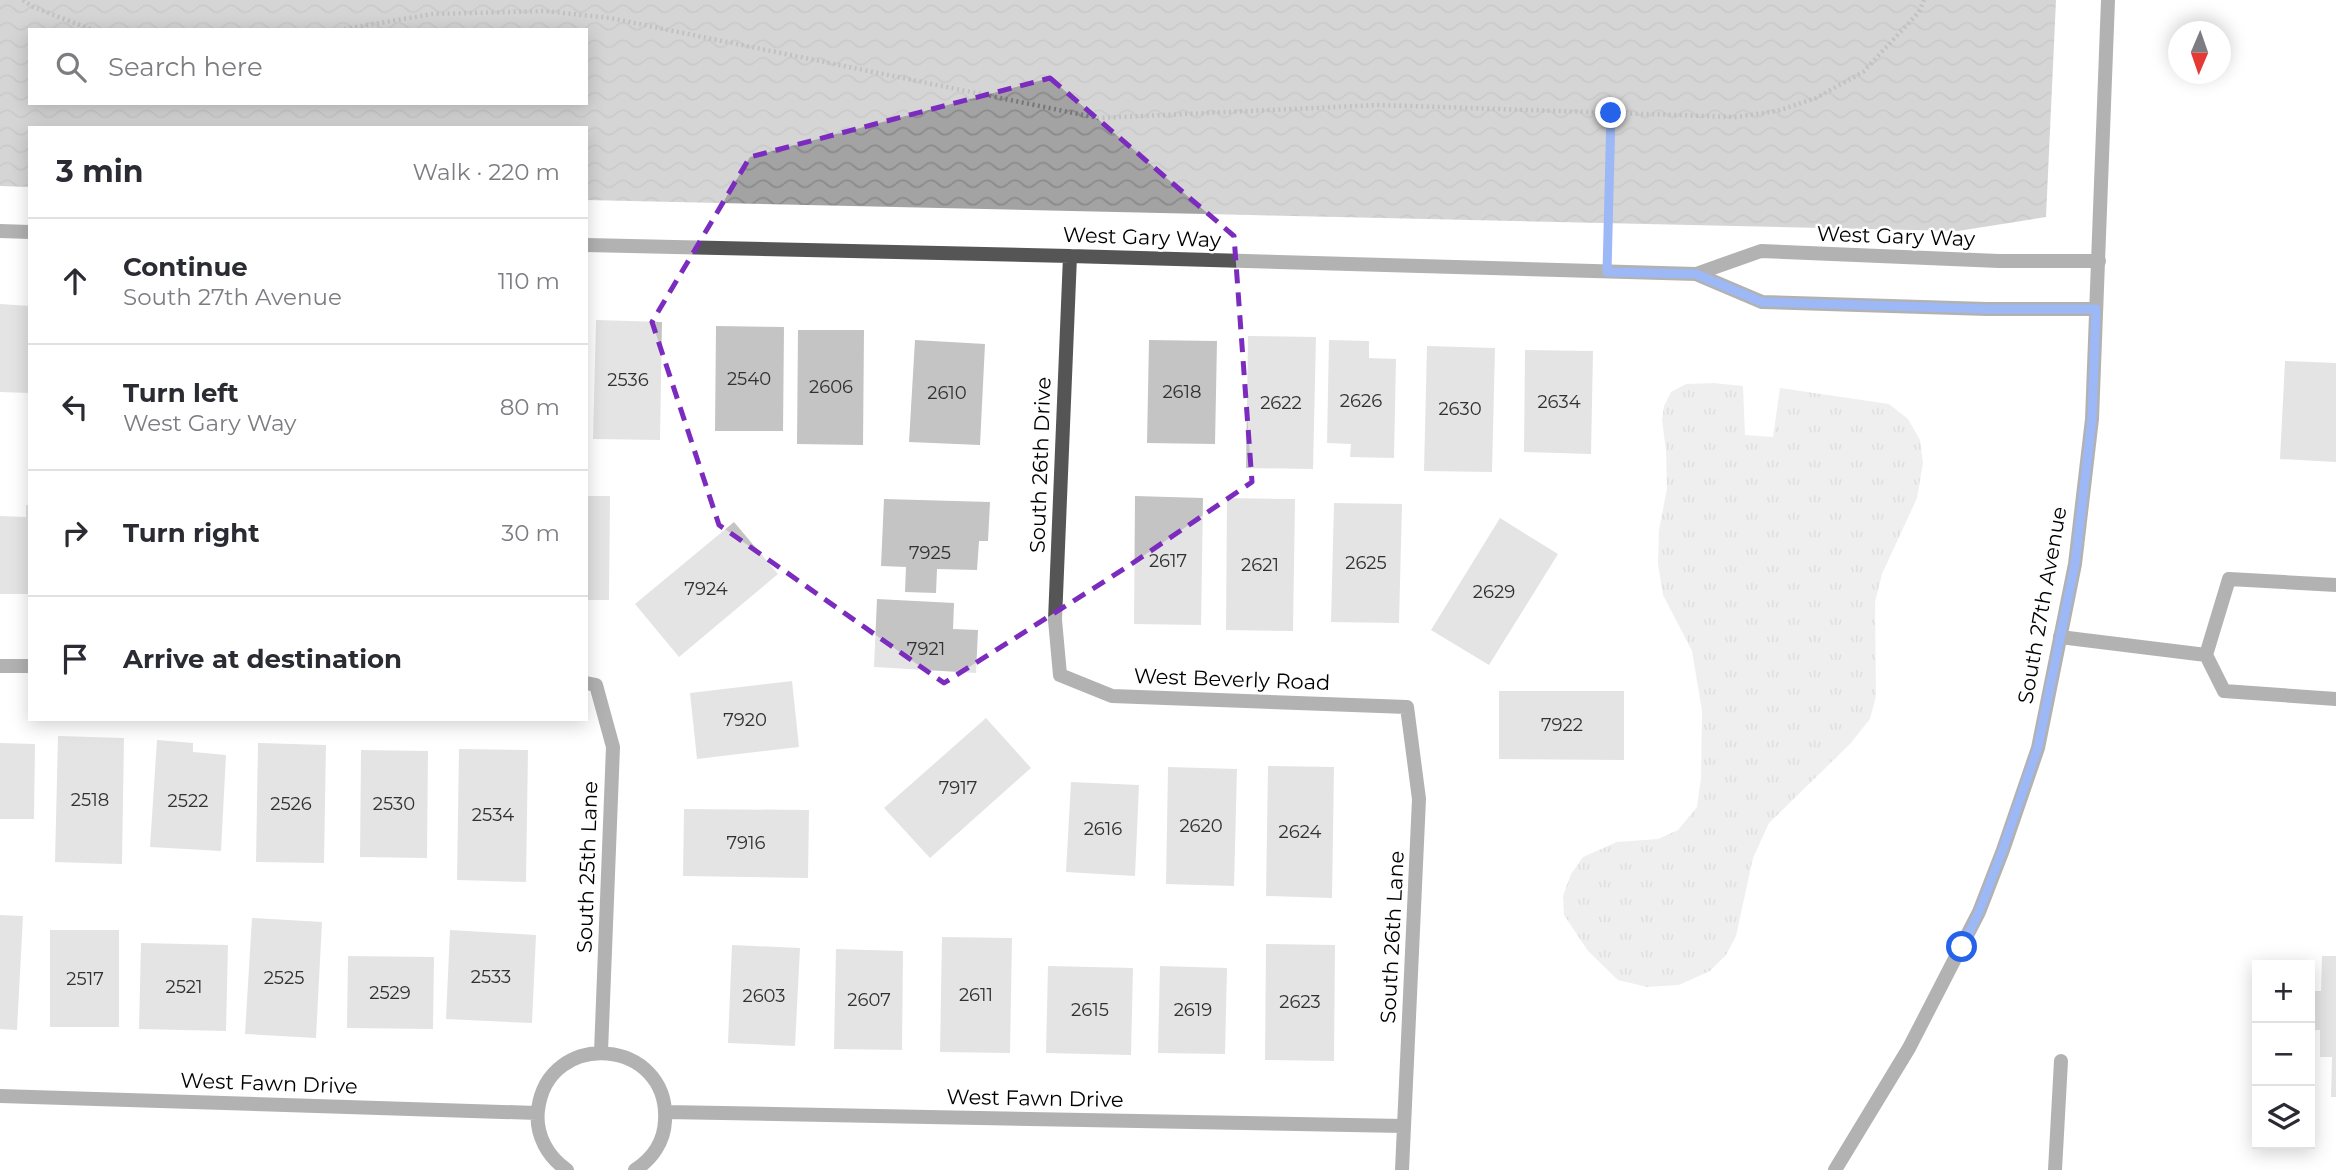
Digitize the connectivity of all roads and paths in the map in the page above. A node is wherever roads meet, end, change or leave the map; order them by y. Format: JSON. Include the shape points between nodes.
{"nodes":[{"id":1,"x":23,"y":0,"type":"edge"},
{"id":2,"x":1924,"y":0,"type":"edge"},
{"id":3,"x":2108,"y":0,"type":"edge"},
{"id":4,"x":88,"y":28,"type":"edge"},
{"id":5,"x":351,"y":28,"type":"edge"},
{"id":6,"x":1611,"y":113,"type":"junction"},
{"id":7,"x":0,"y":231,"type":"edge"},
{"id":8,"x":28,"y":232,"type":"edge"},
{"id":9,"x":588,"y":245,"type":"edge"},
{"id":10,"x":1070,"y":256,"type":"junction"},
{"id":11,"x":2099,"y":261,"type":"junction"},
{"id":12,"x":1607,"y":272,"type":"junction"},
{"id":13,"x":1696,"y":274,"type":"junction"},
{"id":14,"x":2096,"y":309,"type":"junction"},
{"id":15,"x":2336,"y":585,"type":"edge"},
{"id":16,"x":2060,"y":637,"type":"junction"},
{"id":17,"x":2206,"y":655,"type":"junction"},
{"id":18,"x":0,"y":666,"type":"edge"},
{"id":19,"x":28,"y":666,"type":"edge"},
{"id":20,"x":1060,"y":675,"type":"joint"},
{"id":21,"x":591,"y":684,"type":"edge"},
{"id":22,"x":2336,"y":699,"type":"edge"},
{"id":23,"x":1406,"y":707,"type":"joint"},
{"id":24,"x":601,"y":1052,"type":"junction"},
{"id":25,"x":2061,"y":1061,"type":"dead end"},
{"id":26,"x":0,"y":1096,"type":"edge"},
{"id":27,"x":666,"y":1112,"type":"junction"},
{"id":28,"x":537,"y":1113,"type":"junction"},
{"id":29,"x":1404,"y":1126,"type":"junction"},
{"id":30,"x":567,"y":1170,"type":"edge"},
{"id":31,"x":635,"y":1170,"type":"edge"},
{"id":32,"x":1402,"y":1170,"type":"edge"},
{"id":33,"x":1835,"y":1170,"type":"edge"},
{"id":34,"x":2055,"y":1170,"type":"edge"}],
"edges":[{"from":1,"to":4,"type":"path"},
{"from":2,"to":6,"type":"path","via":[[1919,12],[1863,72],[1816,98],[1777,111],[1736,117]]},
{"from":3,"to":11,"type":"street","name":"South 27th Avenue"},
{"from":5,"to":6,"type":"path","via":[[432,14],[545,11],[610,18],[1098,118],[1379,104]]},
{"from":6,"to":12,"type":"path"},
{"from":7,"to":8,"type":"street"},
{"from":9,"to":10,"type":"street","name":"West Gary Way"},
{"from":10,"to":12,"type":"street","name":"West Gary Way"},
{"from":10,"to":20,"type":"street","name":"South 26th Drive","via":[[1055,620]]},
{"from":11,"to":13,"type":"street","name":"West Gary Way","via":[[1761,251]]},
{"from":11,"to":14,"type":"street","name":"South 27th Avenue"},
{"from":12,"to":13,"type":"street","name":"West Gary Way"},
{"from":13,"to":14,"type":"street","name":"West Gary Way","via":[[1762,302]]},
{"from":14,"to":16,"type":"street","name":"South 27th Avenue","via":[[2092,419],[2075,564]]},
{"from":15,"to":17,"type":"street","via":[[2229,579]]},
{"from":16,"to":17,"type":"street"},
{"from":16,"to":33,"type":"street","name":"South 27th Avenue","via":[[2038,747],[1979,912],[1909,1048]]},
{"from":17,"to":22,"type":"street","via":[[2224,691]]},
{"from":18,"to":19,"type":"street"},
{"from":20,"to":23,"type":"street","name":"West Beverly Road","via":[[1112,696]]},
{"from":21,"to":24,"type":"street","name":"South 25th Lane","via":[[612,747]]},
{"from":23,"to":29,"type":"street","name":"South 26th Lane","via":[[1419,799]]},
{"from":24,"to":27,"type":"street","via":[[632,1060],[645,1069],[663,1096]]},
{"from":24,"to":28,"type":"street","via":[[583,1055],[551,1077]]},
{"from":25,"to":34,"type":"street"},
{"from":26,"to":28,"type":"street","name":"West Fawn Drive"},
{"from":27,"to":29,"type":"street","name":"West Fawn Drive"},
{"from":27,"to":31,"type":"street","via":[[657,1149]]},
{"from":28,"to":30,"type":"street","via":[[546,1149]]},
{"from":29,"to":32,"type":"street","name":"South 26th Lane"}]}
